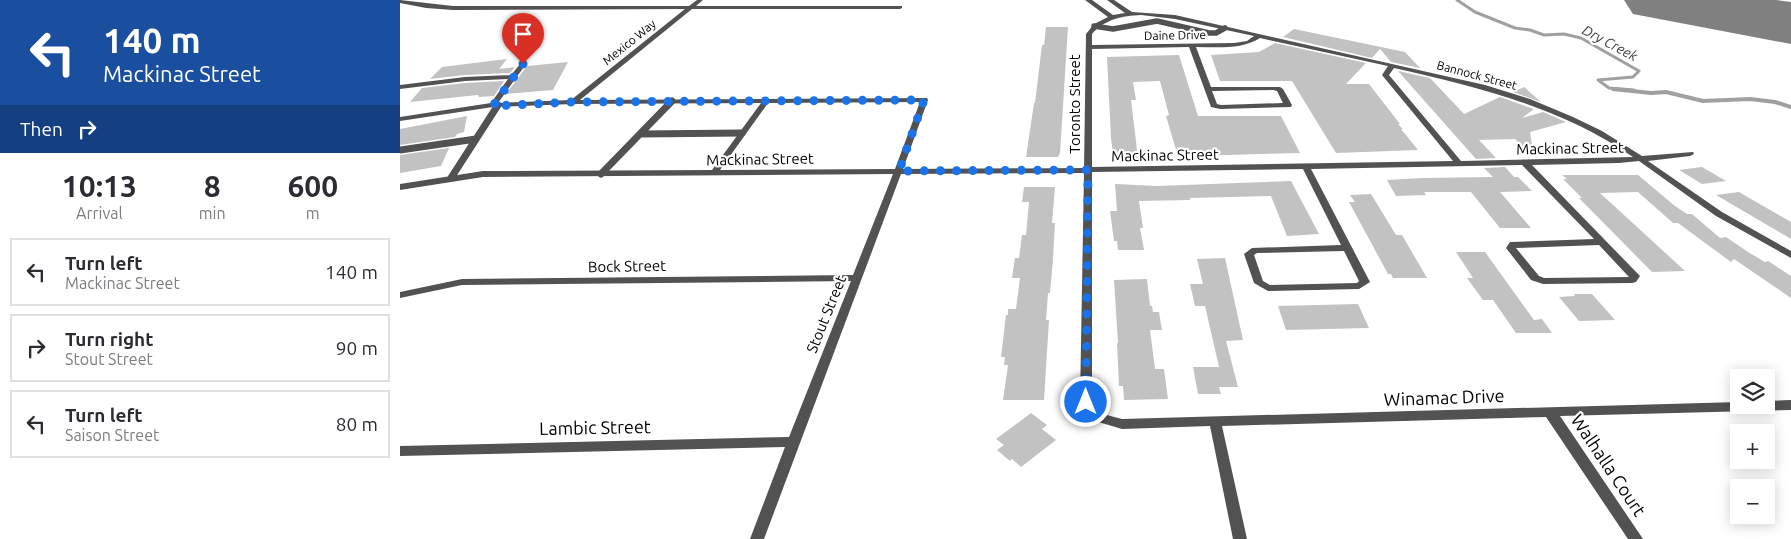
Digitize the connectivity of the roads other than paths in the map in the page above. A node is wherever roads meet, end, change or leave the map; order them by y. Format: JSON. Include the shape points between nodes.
{"nodes":[{"id":1,"x":700,"y":0,"type":"edge"},
{"id":2,"x":1088,"y":0,"type":"edge"},
{"id":3,"x":1110,"y":0,"type":"edge"},
{"id":4,"x":400,"y":1,"type":"edge"},
{"id":5,"x":691,"y":7,"type":"junction"},
{"id":6,"x":900,"y":7,"type":"dead end"},
{"id":7,"x":1132,"y":15,"type":"junction"},
{"id":8,"x":1117,"y":17,"type":"junction"},
{"id":9,"x":1157,"y":18,"type":"junction"},
{"id":10,"x":1094,"y":26,"type":"junction"},
{"id":11,"x":1258,"y":36,"type":"junction"},
{"id":12,"x":1192,"y":46,"type":"junction"},
{"id":13,"x":1089,"y":48,"type":"junction"},
{"id":14,"x":523,"y":64,"type":"dead end"},
{"id":15,"x":1393,"y":65,"type":"junction"},
{"id":16,"x":514,"y":77,"type":"junction"},
{"id":17,"x":400,"y":87,"type":"edge"},
{"id":18,"x":1208,"y":89,"type":"junction"},
{"id":19,"x":672,"y":101,"type":"junction"},
{"id":20,"x":766,"y":101,"type":"junction"},
{"id":21,"x":573,"y":102,"type":"junction"},
{"id":22,"x":496,"y":105,"type":"junction"},
{"id":23,"x":400,"y":119,"type":"edge"},
{"id":24,"x":742,"y":133,"type":"junction"},
{"id":25,"x":640,"y":134,"type":"junction"},
{"id":26,"x":476,"y":139,"type":"junction"},
{"id":27,"x":400,"y":150,"type":"edge"},
{"id":28,"x":1690,"y":154,"type":"dead end"},
{"id":29,"x":1641,"y":160,"type":"junction"},
{"id":30,"x":1525,"y":163,"type":"junction"},
{"id":31,"x":1458,"y":164,"type":"junction"},
{"id":32,"x":1306,"y":167,"type":"junction"},
{"id":33,"x":1088,"y":170,"type":"junction"},
{"id":34,"x":899,"y":171,"type":"junction"},
{"id":35,"x":714,"y":173,"type":"junction"},
{"id":36,"x":601,"y":174,"type":"junction"},
{"id":37,"x":451,"y":178,"type":"junction"},
{"id":38,"x":400,"y":187,"type":"edge"},
{"id":39,"x":1602,"y":242,"type":"junction"},
{"id":40,"x":1347,"y":248,"type":"junction"},
{"id":41,"x":1791,"y":255,"type":"edge"},
{"id":42,"x":856,"y":278,"type":"junction"},
{"id":43,"x":400,"y":295,"type":"edge"},
{"id":44,"x":1791,"y":405,"type":"edge"},
{"id":45,"x":1550,"y":412,"type":"junction"},
{"id":46,"x":1099,"y":418,"type":"joint"},
{"id":47,"x":1215,"y":421,"type":"junction"},
{"id":48,"x":792,"y":442,"type":"junction"},
{"id":49,"x":400,"y":451,"type":"edge"},
{"id":50,"x":757,"y":539,"type":"edge"},
{"id":51,"x":1240,"y":539,"type":"edge"},
{"id":52,"x":1636,"y":539,"type":"edge"}],
"edges":[{"from":1,"to":5,"type":"street","name":"Mexico Way"},
{"from":2,"to":8,"type":"street"},
{"from":3,"to":7,"type":"street"},
{"from":4,"to":5,"type":"street","via":[[452,8]]},
{"from":5,"to":6,"type":"street"},
{"from":5,"to":21,"type":"street","name":"Mexico Way"},
{"from":7,"to":8,"type":"street","name":"Bannock Street"},
{"from":7,"to":9,"type":"street","name":"Bannock Street"},
{"from":8,"to":10,"type":"street"},
{"from":9,"to":10,"type":"lane","via":[[1113,29]]},
{"from":9,"to":11,"type":"street","name":"Bannock Street"},
{"from":10,"to":13,"type":"street","name":"Toronto Street","via":[[1089,34]]},
{"from":11,"to":12,"type":"street","name":"Daine Drive","via":[[1242,44]]},
{"from":11,"to":15,"type":"street","name":"Bannock Street"},
{"from":12,"to":13,"type":"street","name":"Daine Drive"},
{"from":12,"to":18,"type":"street"},
{"from":13,"to":33,"type":"street","name":"Toronto Street"},
{"from":14,"to":16,"type":"street"},
{"from":15,"to":29,"type":"street","name":"Bannock Street","via":[[1467,82],[1550,109],[1586,125]]},
{"from":15,"to":31,"type":"street","via":[[1385,75]]},
{"from":16,"to":17,"type":"street"},
{"from":16,"to":22,"type":"street"},
{"from":18,"to":18,"type":"street","via":[[1214,105],[1220,107],[1288,105],[1280,89]]},
{"from":19,"to":20,"type":"street"},
{"from":19,"to":21,"type":"street"},
{"from":19,"to":25,"type":"lane"},
{"from":20,"to":24,"type":"street"},
{"from":20,"to":34,"type":"street","name":"Stout Street","via":[[924,100]]},
{"from":21,"to":22,"type":"street"},
{"from":22,"to":23,"type":"street"},
{"from":22,"to":26,"type":"lane"},
{"from":24,"to":25,"type":"lane"},
{"from":24,"to":35,"type":"street"},
{"from":25,"to":36,"type":"lane"},
{"from":26,"to":27,"type":"lane"},
{"from":26,"to":37,"type":"lane"},
{"from":28,"to":29,"type":"street","name":"Mackinac Street"},
{"from":29,"to":30,"type":"street","name":"Mackinac Street"},
{"from":29,"to":41,"type":"street","name":"Bannock Street","via":[[1698,200]]},
{"from":30,"to":31,"type":"street","name":"Mackinac Street"},
{"from":30,"to":39,"type":"street"},
{"from":31,"to":32,"type":"street","name":"Mackinac Street"},
{"from":32,"to":33,"type":"street","name":"Mackinac Street"},
{"from":32,"to":40,"type":"street"},
{"from":33,"to":34,"type":"street","name":"Mackinac Street"},
{"from":33,"to":46,"type":"street","name":"Toronto Street","via":[[1086,402]]},
{"from":34,"to":35,"type":"street","name":"Mackinac Street"},
{"from":34,"to":42,"type":"street","name":"Stout Street"},
{"from":35,"to":36,"type":"street","name":"Mackinac Street"},
{"from":36,"to":37,"type":"street","name":"Mackinac Street","via":[[483,174]]},
{"from":37,"to":38,"type":"street","name":"Mackinac Street"},
{"from":39,"to":39,"type":"street","via":[[1635,276],[1632,280],[1543,281],[1535,278],[1511,248],[1513,244]]},
{"from":40,"to":40,"type":"street","via":[[1365,282],[1359,286],[1268,288],[1259,283],[1249,254],[1255,250]]},
{"from":42,"to":43,"type":"street","name":"Bock Street","via":[[462,282]]},
{"from":42,"to":48,"type":"street","name":"Stout Street"},
{"from":44,"to":45,"type":"street","name":"Winamac Drive"},
{"from":45,"to":47,"type":"street","name":"Winamac Drive"},
{"from":45,"to":52,"type":"street","name":"Walhalla Court"},
{"from":46,"to":47,"type":"street","name":"Winamac Drive","via":[[1122,424]]},
{"from":47,"to":51,"type":"street"},
{"from":48,"to":49,"type":"street","name":"Lambic Street"},
{"from":48,"to":50,"type":"street","name":"Stout Street"}]}
